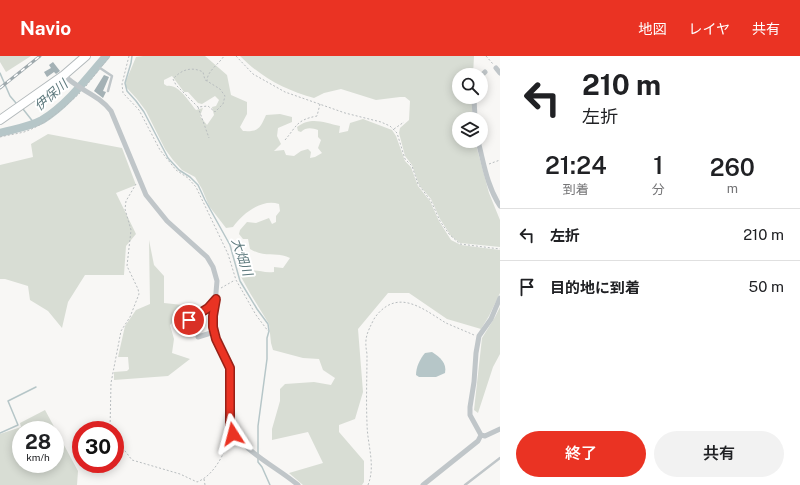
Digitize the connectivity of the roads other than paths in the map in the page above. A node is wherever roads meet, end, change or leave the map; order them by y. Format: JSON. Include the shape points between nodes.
{"nodes":[{"id":1,"x":86,"y":56,"type":"edge"},
{"id":2,"x":100,"y":68,"type":"road end"},
{"id":3,"x":496,"y":68,"type":"road end"},
{"id":4,"x":500,"y":73,"type":"edge"},
{"id":5,"x":64,"y":75,"type":"junction"},
{"id":6,"x":108,"y":91,"type":"dead end"},
{"id":7,"x":0,"y":120,"type":"edge"},
{"id":8,"x":480,"y":148,"type":"edge"},
{"id":9,"x":500,"y":206,"type":"edge"},
{"id":10,"x":500,"y":298,"type":"edge"},
{"id":11,"x":216,"y":299,"type":"junction"},
{"id":12,"x":189,"y":320,"type":"dead end"},
{"id":13,"x":214,"y":332,"type":"junction"},
{"id":14,"x":198,"y":337,"type":"dead end"},
{"id":15,"x":500,"y":429,"type":"edge"},
{"id":16,"x":481,"y":435,"type":"junction"},
{"id":17,"x":500,"y":458,"type":"edge"},
{"id":18,"x":298,"y":485,"type":"edge"},
{"id":19,"x":423,"y":485,"type":"edge"},
{"id":20,"x":465,"y":485,"type":"edge"}],
"edges":[{"from":1,"to":5,"type":"highway"},
{"from":2,"to":6,"type":"lane","via":[[112,76]]},
{"from":3,"to":4,"type":"street"},
{"from":5,"to":7,"type":"highway"},
{"from":5,"to":11,"type":"street","via":[[80,88],[96,96],[111,111],[146,195],[167,221],[207,257],[216,275]]},
{"from":8,"to":9,"type":"street","via":[[487,181]]},
{"from":10,"to":16,"type":"street","via":[[491,319],[478,336],[470,415]]},
{"from":11,"to":12,"type":"street","via":[[208,308]]},
{"from":11,"to":13,"type":"street"},
{"from":13,"to":14,"type":"street"},
{"from":13,"to":18,"type":"street","via":[[230,368],[230,425],[233,434]]},
{"from":15,"to":16,"type":"street","via":[[485,436]]},
{"from":16,"to":19,"type":"street","via":[[478,441]]},
{"from":17,"to":20,"type":"lane"}]}
